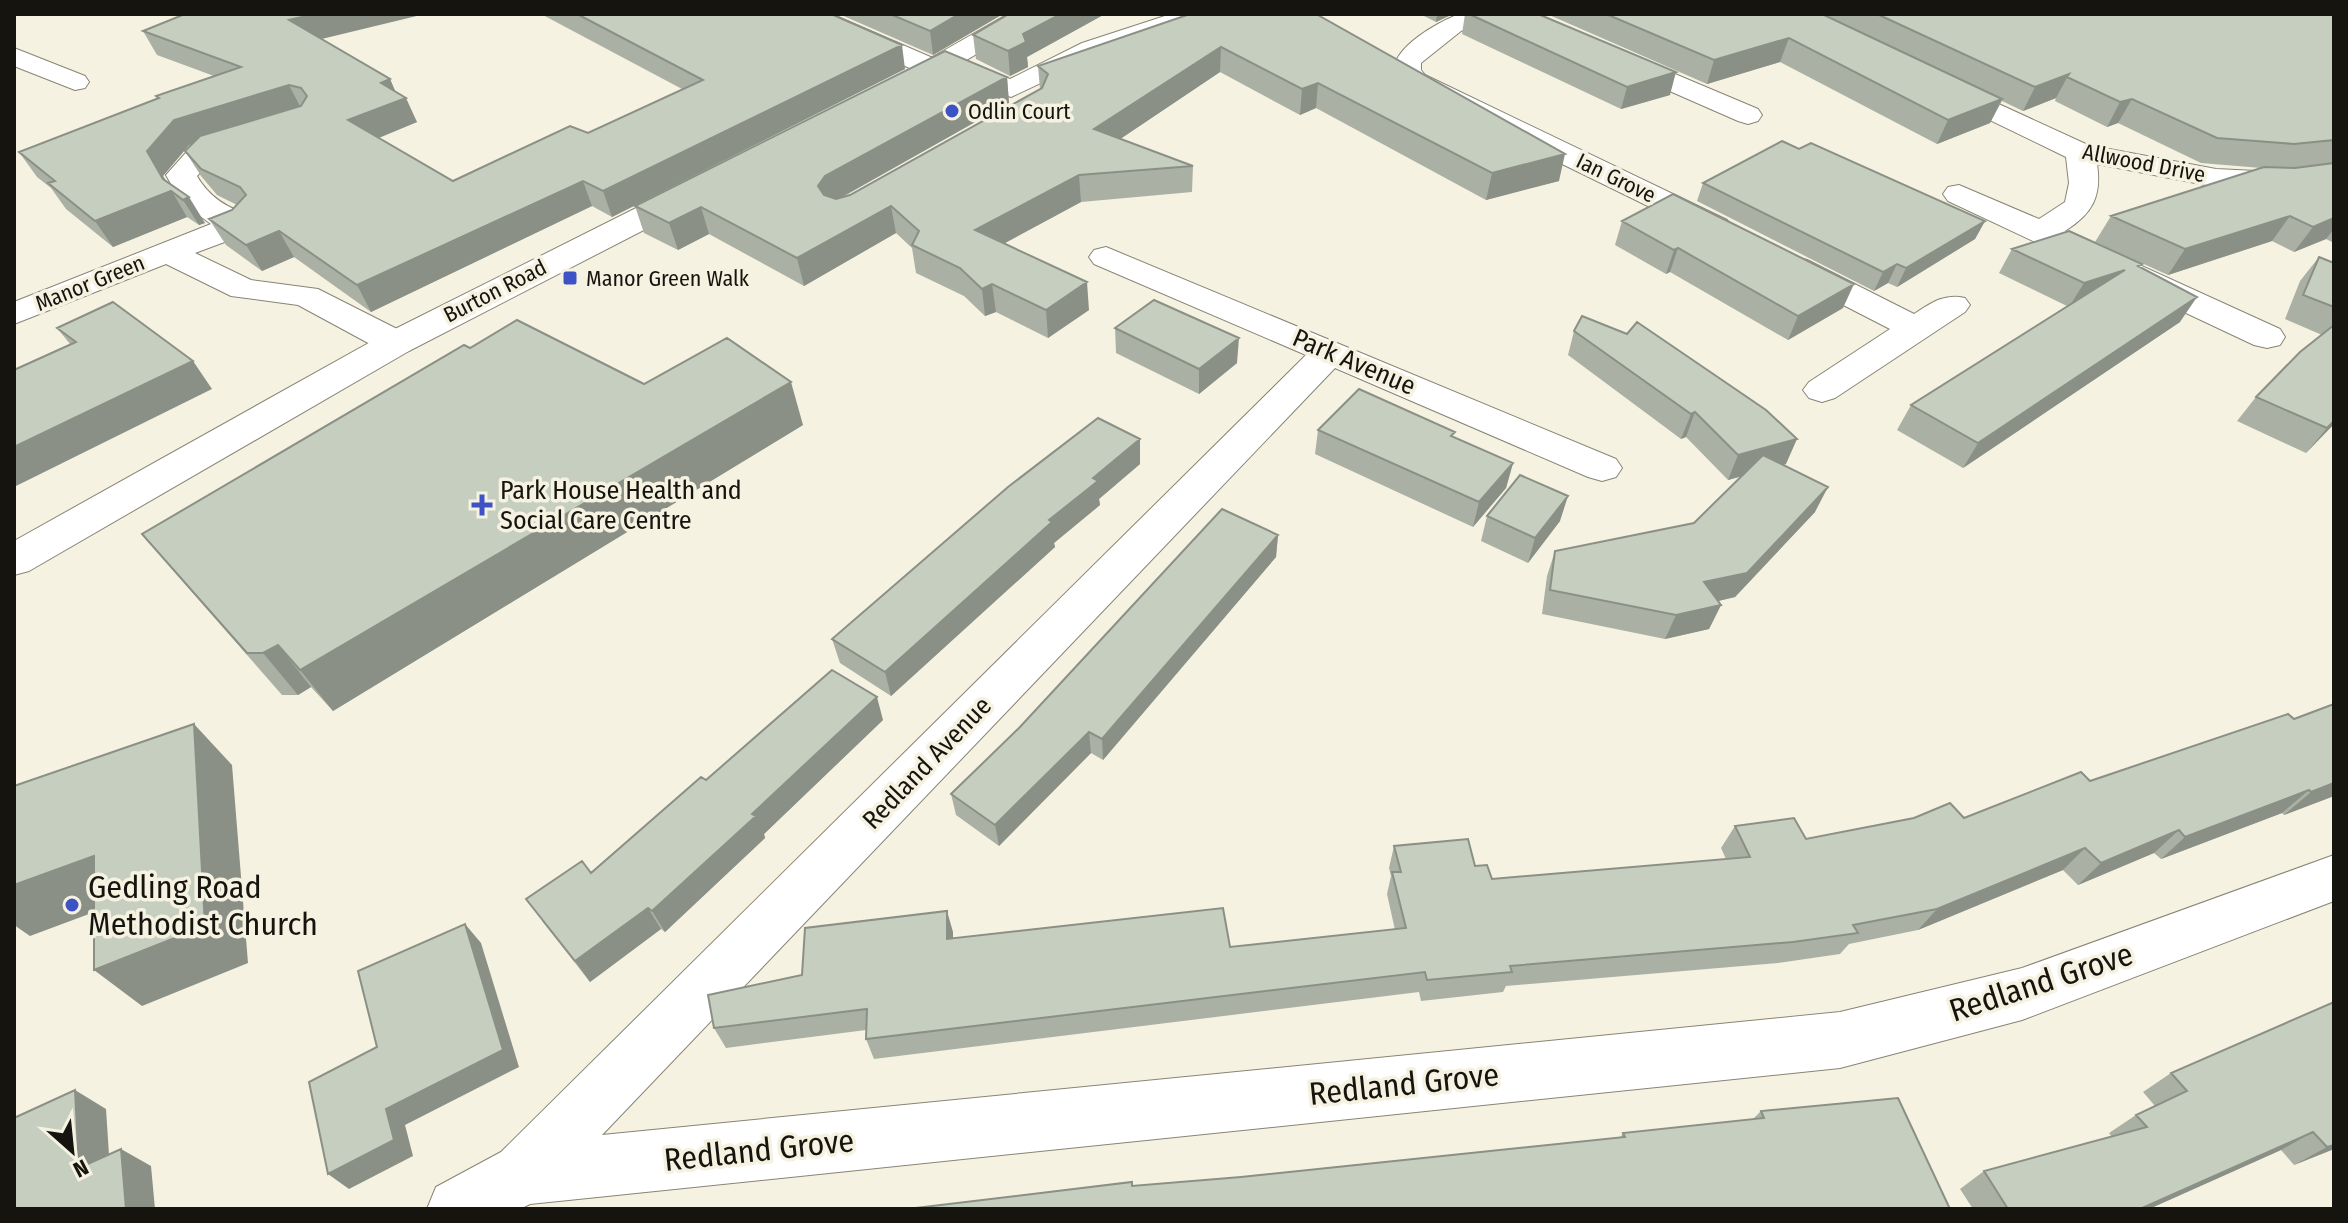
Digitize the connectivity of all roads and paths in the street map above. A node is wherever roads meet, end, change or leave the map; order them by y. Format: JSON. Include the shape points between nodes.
{"nodes":[{"id":1,"x":810,"y":14,"type":"edge"},
{"id":2,"x":1027,"y":14,"type":"edge"},
{"id":3,"x":1196,"y":14,"type":"edge"},
{"id":4,"x":1482,"y":14,"type":"edge"},
{"id":5,"x":1591,"y":46,"type":"edge"},
{"id":6,"x":14,"y":56,"type":"edge"},
{"id":7,"x":941,"y":66,"type":"junction"},
{"id":8,"x":1922,"y":76,"type":"edge"},
{"id":9,"x":75,"y":82,"type":"dead end"},
{"id":10,"x":879,"y":97,"type":"edge"},
{"id":11,"x":1748,"y":115,"type":"dead end"},
{"id":12,"x":273,"y":131,"type":"edge"},
{"id":13,"x":2080,"y":152,"type":"junction"},
{"id":14,"x":2334,"y":174,"type":"edge"},
{"id":15,"x":726,"y":175,"type":"edge"},
{"id":16,"x":1959,"y":194,"type":"dead end"},
{"id":17,"x":2042,"y":231,"type":"junction"},
{"id":18,"x":167,"y":252,"type":"junction"},
{"id":19,"x":1106,"y":257,"type":"dead end"},
{"id":20,"x":1953,"y":305,"type":"dead end"},
{"id":21,"x":14,"y":314,"type":"edge"},
{"id":22,"x":1915,"y":328,"type":"junction"},
{"id":23,"x":2267,"y":337,"type":"dead end"},
{"id":24,"x":396,"y":343,"type":"junction"},
{"id":25,"x":1330,"y":352,"type":"junction"},
{"id":26,"x":1822,"y":390,"type":"dead end"},
{"id":27,"x":1602,"y":468,"type":"dead end"},
{"id":28,"x":14,"y":560,"type":"edge"},
{"id":29,"x":2334,"y":878,"type":"edge"},
{"id":30,"x":523,"y":1174,"type":"junction"},
{"id":31,"x":458,"y":1209,"type":"edge"}],
"edges":[{"from":1,"to":7,"type":"street"},
{"from":2,"to":7,"type":"street"},
{"from":3,"to":7,"type":"street","via":[[1091,49],[1012,103]]},
{"from":4,"to":22,"type":"street","name":"Ian Grove","via":[[1452,26],[1408,60],[1407,71],[1415,81]]},
{"from":5,"to":11,"type":"street"},
{"from":6,"to":9,"type":"street"},
{"from":7,"to":10,"type":"street"},
{"from":8,"to":13,"type":"street","name":"Allwood Drive"},
{"from":12,"to":18,"type":"street","via":[[202,153],[181,175],[192,195],[239,225]]},
{"from":13,"to":14,"type":"street","name":"Allwood Drive","via":[[2216,178],[2277,181]]},
{"from":13,"to":17,"type":"street","via":[[2086,186],[2077,211]]},
{"from":15,"to":24,"type":"street","name":"Burton Road"},
{"from":16,"to":17,"type":"street"},
{"from":17,"to":23,"type":"street"},
{"from":18,"to":21,"type":"street","name":"Manor Green"},
{"from":18,"to":24,"type":"street","via":[[243,289],[306,296]]},
{"from":19,"to":25,"type":"street","name":"Park Avenue"},
{"from":20,"to":22,"type":"street"},
{"from":22,"to":26,"type":"street"},
{"from":24,"to":28,"type":"street","name":"Burton Road"},
{"from":25,"to":27,"type":"street","name":"Park Avenue"},
{"from":25,"to":30,"type":"street","name":"Redland Avenue"},
{"from":29,"to":30,"type":"street","name":"Redland Grove","via":[[2022,994],[1840,1040]]},
{"from":30,"to":31,"type":"street","name":"Redland Grove"}]}
